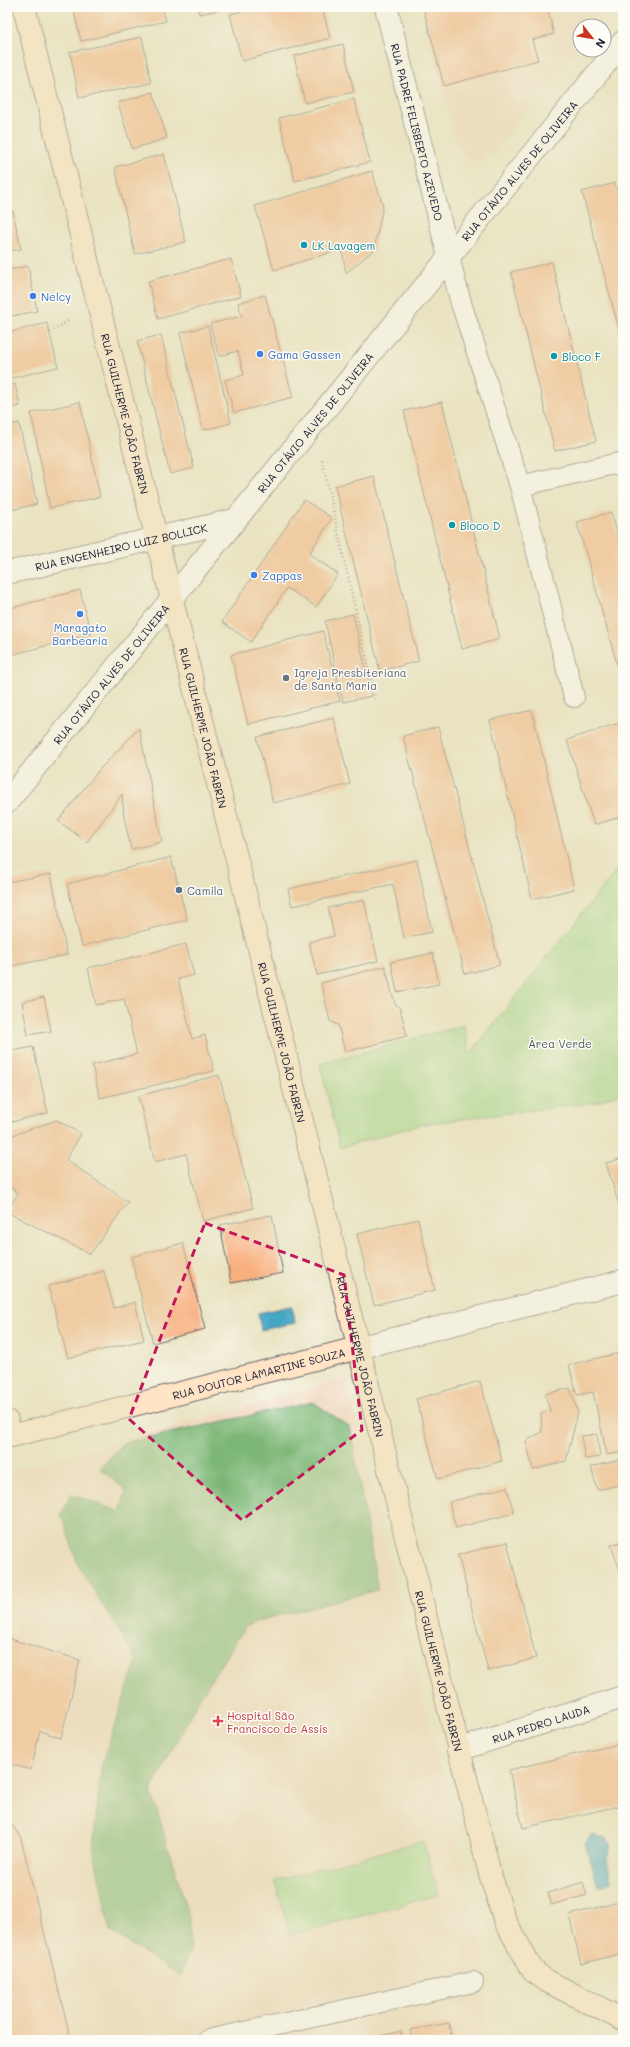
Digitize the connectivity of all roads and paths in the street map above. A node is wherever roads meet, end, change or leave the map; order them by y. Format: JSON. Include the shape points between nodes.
{"nodes":[{"id":1,"x":24,"y":7,"type":"edge"},
{"id":2,"x":386,"y":7,"type":"edge"},
{"id":3,"x":623,"y":42,"type":"edge"},
{"id":4,"x":449,"y":257,"type":"junction"},
{"id":5,"x":68,"y":320,"type":"dead end"},
{"id":6,"x":50,"y":332,"type":"dead end"},
{"id":7,"x":321,"y":456,"type":"dead end"},
{"id":8,"x":623,"y":462,"type":"edge"},
{"id":9,"x":520,"y":486,"type":"junction"},
{"id":10,"x":235,"y":520,"type":"junction"},
{"id":11,"x":156,"y":538,"type":"junction"},
{"id":12,"x":7,"y":573,"type":"edge"},
{"id":13,"x":171,"y":599,"type":"junction"},
{"id":14,"x":574,"y":697,"type":"dead end"},
{"id":15,"x":376,"y":702,"type":"dead end"},
{"id":16,"x":7,"y":802,"type":"edge"},
{"id":17,"x":623,"y":1281,"type":"edge"},
{"id":18,"x":358,"y":1348,"type":"junction"},
{"id":19,"x":9,"y":1429,"type":"edge"},
{"id":20,"x":623,"y":1697,"type":"edge"},
{"id":21,"x":458,"y":1750,"type":"junction"},
{"id":22,"x":473,"y":1982,"type":"dead end"},
{"id":23,"x":623,"y":2020,"type":"edge"},
{"id":24,"x":208,"y":2040,"type":"edge"}],
"edges":[{"from":1,"to":11,"type":"street","name":"RUA GUILHERME JOÃO FABRIN"},
{"from":2,"to":4,"type":"street","name":"RUA PADRE FELISBERTO AZEVEDO"},
{"from":3,"to":4,"type":"street","name":"RUA OTÁVIO ALVES DE OLIVEIRA"},
{"from":4,"to":9,"type":"lane"},
{"from":4,"to":10,"type":"street","name":"RUA OTÁVIO ALVES DE OLIVEIRA"},
{"from":5,"to":6,"type":"path"},
{"from":7,"to":15,"type":"path"},
{"from":8,"to":9,"type":"lane"},
{"from":9,"to":14,"type":"lane"},
{"from":10,"to":11,"type":"street","name":"RUA ENGENHEIRO LUIZ BOLLICK"},
{"from":10,"to":13,"type":"street","name":"RUA OTÁVIO ALVES DE OLIVEIRA"},
{"from":11,"to":12,"type":"street","name":"RUA ENGENHEIRO LUIZ BOLLICK"},
{"from":11,"to":13,"type":"street","name":"RUA GUILHERME JOÃO FABRIN"},
{"from":13,"to":16,"type":"street","name":"RUA OTÁVIO ALVES DE OLIVEIRA"},
{"from":13,"to":18,"type":"street","name":"RUA GUILHERME JOÃO FABRIN"},
{"from":17,"to":18,"type":"street","name":"RUA DOUTOR LAMARTINE SOUZA"},
{"from":18,"to":19,"type":"street","name":"RUA DOUTOR LAMARTINE SOUZA"},
{"from":18,"to":21,"type":"street","name":"RUA GUILHERME JOÃO FABRIN"},
{"from":20,"to":21,"type":"street","name":"RUA PEDRO LAUDA"},
{"from":21,"to":23,"type":"street","name":"RUA GUILHERME JOÃO FABRIN","via":[[492,1881],[505,1921],[521,1953],[533,1971],[547,1981]]},
{"from":22,"to":24,"type":"lane"}]}
